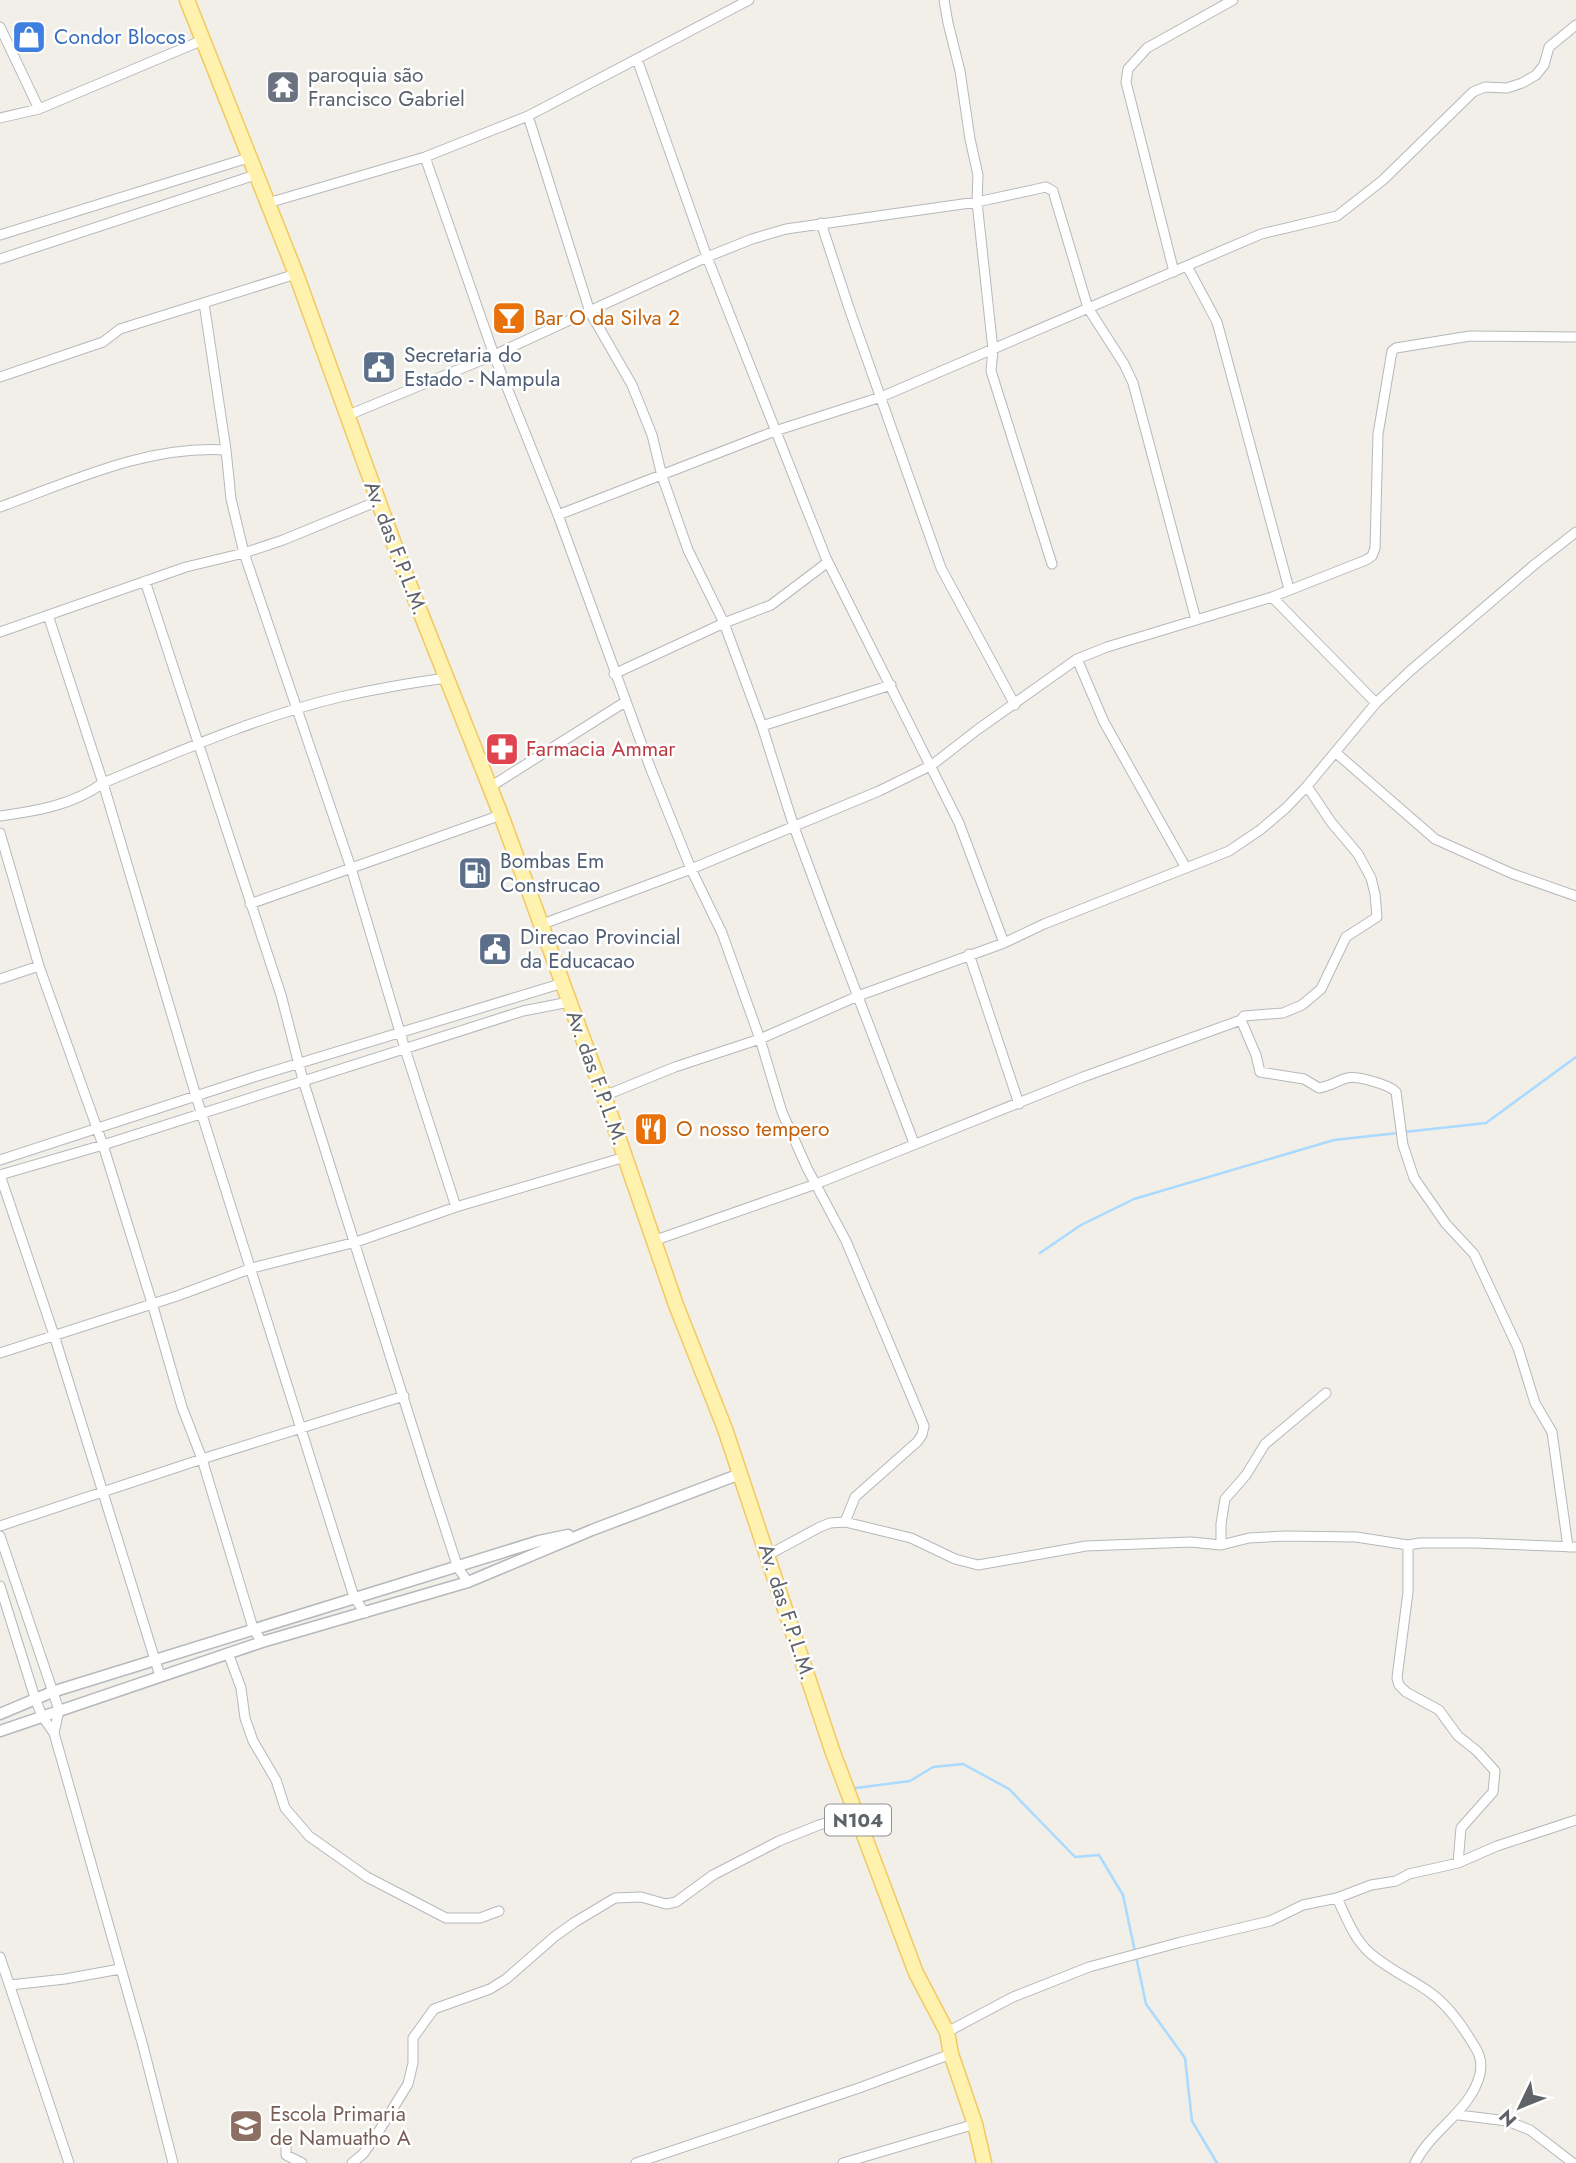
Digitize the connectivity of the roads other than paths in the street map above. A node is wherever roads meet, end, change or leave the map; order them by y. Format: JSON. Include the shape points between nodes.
{"nodes":[{"id":1,"x":187,"y":0,"type":"edge"},
{"id":2,"x":749,"y":0,"type":"edge"},
{"id":3,"x":944,"y":0,"type":"edge"},
{"id":4,"x":1233,"y":0,"type":"edge"},
{"id":5,"x":1576,"y":25,"type":"edge"},
{"id":6,"x":0,"y":27,"type":"edge"},
{"id":7,"x":203,"y":40,"type":"junction"},
{"id":8,"x":637,"y":59,"type":"junction"},
{"id":9,"x":39,"y":109,"type":"junction"},
{"id":10,"x":528,"y":116,"type":"junction"},
{"id":11,"x":0,"y":118,"type":"edge"},
{"id":12,"x":425,"y":157,"type":"junction"},
{"id":13,"x":248,"y":158,"type":"junction"},
{"id":14,"x":255,"y":175,"type":"junction"},
{"id":15,"x":977,"y":202,"type":"junction"},
{"id":16,"x":268,"y":203,"type":"junction"},
{"id":17,"x":821,"y":223,"type":"junction"},
{"id":18,"x":0,"y":235,"type":"edge"},
{"id":19,"x":707,"y":257,"type":"junction"},
{"id":20,"x":0,"y":259,"type":"edge"},
{"id":21,"x":1187,"y":266,"type":"junction"},
{"id":22,"x":1174,"y":271,"type":"junction"},
{"id":23,"x":296,"y":274,"type":"junction"},
{"id":24,"x":204,"y":303,"type":"junction"},
{"id":25,"x":1088,"y":308,"type":"junction"},
{"id":26,"x":590,"y":312,"type":"junction"},
{"id":27,"x":1576,"y":337,"type":"edge"},
{"id":28,"x":993,"y":350,"type":"junction"},
{"id":29,"x":494,"y":355,"type":"junction"},
{"id":30,"x":0,"y":377,"type":"edge"},
{"id":31,"x":881,"y":397,"type":"junction"},
{"id":32,"x":346,"y":416,"type":"junction"},
{"id":33,"x":775,"y":431,"type":"junction"},
{"id":34,"x":226,"y":450,"type":"junction"},
{"id":35,"x":662,"y":476,"type":"junction"},
{"id":36,"x":378,"y":501,"type":"junction"},
{"id":37,"x":0,"y":507,"type":"edge"},
{"id":38,"x":558,"y":515,"type":"junction"},
{"id":39,"x":1576,"y":532,"type":"edge"},
{"id":40,"x":244,"y":553,"type":"junction"},
{"id":41,"x":828,"y":562,"type":"junction"},
{"id":42,"x":1052,"y":564,"type":"dead end"},
{"id":43,"x":145,"y":581,"type":"junction"},
{"id":44,"x":1289,"y":589,"type":"junction"},
{"id":45,"x":1272,"y":597,"type":"junction"},
{"id":46,"x":48,"y":615,"type":"junction"},
{"id":47,"x":1196,"y":620,"type":"junction"},
{"id":48,"x":724,"y":623,"type":"junction"},
{"id":49,"x":0,"y":632,"type":"edge"},
{"id":50,"x":1077,"y":659,"type":"junction"},
{"id":51,"x":614,"y":674,"type":"junction"},
{"id":52,"x":446,"y":678,"type":"junction"},
{"id":53,"x":891,"y":685,"type":"junction"},
{"id":54,"x":625,"y":702,"type":"junction"},
{"id":55,"x":1376,"y":703,"type":"junction"},
{"id":56,"x":1015,"y":705,"type":"junction"},
{"id":57,"x":297,"y":710,"type":"junction"},
{"id":58,"x":762,"y":726,"type":"junction"},
{"id":59,"x":198,"y":744,"type":"junction"},
{"id":60,"x":1335,"y":752,"type":"junction"},
{"id":61,"x":932,"y":765,"type":"junction"},
{"id":62,"x":103,"y":783,"type":"junction"},
{"id":63,"x":1307,"y":786,"type":"junction"},
{"id":64,"x":490,"y":787,"type":"junction"},
{"id":65,"x":501,"y":815,"type":"junction"},
{"id":66,"x":0,"y":816,"type":"edge"},
{"id":67,"x":794,"y":827,"type":"junction"},
{"id":68,"x":0,"y":833,"type":"edge"},
{"id":69,"x":351,"y":867,"type":"junction"},
{"id":70,"x":1186,"y":868,"type":"junction"},
{"id":71,"x":691,"y":869,"type":"junction"},
{"id":72,"x":1576,"y":896,"type":"edge"},
{"id":73,"x":250,"y":904,"type":"junction"},
{"id":74,"x":540,"y":925,"type":"junction"},
{"id":75,"x":1004,"y":943,"type":"junction"},
{"id":76,"x":969,"y":954,"type":"junction"},
{"id":77,"x":40,"y":966,"type":"junction"},
{"id":78,"x":0,"y":979,"type":"edge"},
{"id":79,"x":563,"y":983,"type":"junction"},
{"id":80,"x":858,"y":996,"type":"junction"},
{"id":81,"x":569,"y":1002,"type":"junction"},
{"id":82,"x":1241,"y":1020,"type":"junction"},
{"id":83,"x":400,"y":1032,"type":"junction"},
{"id":84,"x":760,"y":1039,"type":"junction"},
{"id":85,"x":405,"y":1049,"type":"junction"},
{"id":86,"x":298,"y":1064,"type":"junction"},
{"id":87,"x":303,"y":1080,"type":"junction"},
{"id":88,"x":196,"y":1096,"type":"junction"},
{"id":89,"x":604,"y":1096,"type":"junction"},
{"id":90,"x":1019,"y":1104,"type":"junction"},
{"id":91,"x":201,"y":1113,"type":"junction"},
{"id":92,"x":97,"y":1129,"type":"junction"},
{"id":93,"x":914,"y":1143,"type":"junction"},
{"id":94,"x":103,"y":1145,"type":"junction"},
{"id":95,"x":625,"y":1157,"type":"junction"},
{"id":96,"x":0,"y":1160,"type":"edge"},
{"id":97,"x":0,"y":1175,"type":"edge"},
{"id":98,"x":816,"y":1184,"type":"junction"},
{"id":99,"x":456,"y":1207,"type":"junction"},
{"id":100,"x":653,"y":1241,"type":"junction"},
{"id":101,"x":356,"y":1242,"type":"junction"},
{"id":102,"x":251,"y":1268,"type":"junction"},
{"id":103,"x":152,"y":1303,"type":"junction"},
{"id":104,"x":54,"y":1335,"type":"junction"},
{"id":105,"x":0,"y":1353,"type":"edge"},
{"id":106,"x":1326,"y":1393,"type":"dead end"},
{"id":107,"x":404,"y":1396,"type":"junction"},
{"id":108,"x":301,"y":1428,"type":"junction"},
{"id":109,"x":202,"y":1459,"type":"junction"},
{"id":110,"x":740,"y":1474,"type":"junction"},
{"id":111,"x":102,"y":1493,"type":"junction"},
{"id":112,"x":845,"y":1522,"type":"junction"},
{"id":113,"x":0,"y":1526,"type":"edge"},
{"id":114,"x":592,"y":1530,"type":"junction"},
{"id":115,"x":0,"y":1536,"type":"edge"},
{"id":116,"x":1221,"y":1545,"type":"junction"},
{"id":117,"x":1408,"y":1545,"type":"junction"},
{"id":118,"x":1572,"y":1547,"type":"edge"},
{"id":119,"x":768,"y":1555,"type":"junction"},
{"id":120,"x":458,"y":1568,"type":"junction"},
{"id":121,"x":468,"y":1583,"type":"junction"},
{"id":122,"x":0,"y":1586,"type":"edge"},
{"id":123,"x":354,"y":1597,"type":"junction"},
{"id":124,"x":365,"y":1613,"type":"junction"},
{"id":125,"x":253,"y":1628,"type":"junction"},
{"id":126,"x":262,"y":1642,"type":"junction"},
{"id":127,"x":228,"y":1653,"type":"junction"},
{"id":128,"x":154,"y":1662,"type":"junction"},
{"id":129,"x":160,"y":1676,"type":"junction"},
{"id":130,"x":52,"y":1692,"type":"junction"},
{"id":131,"x":35,"y":1698,"type":"junction"},
{"id":132,"x":59,"y":1710,"type":"junction"},
{"id":133,"x":0,"y":1714,"type":"edge"},
{"id":134,"x":42,"y":1716,"type":"junction"},
{"id":135,"x":0,"y":1731,"type":"edge"},
{"id":136,"x":54,"y":1733,"type":"junction"},
{"id":137,"x":856,"y":1814,"type":"junction"},
{"id":138,"x":1576,"y":1820,"type":"edge"},
{"id":139,"x":1458,"y":1863,"type":"junction"},
{"id":140,"x":1337,"y":1898,"type":"junction"},
{"id":141,"x":499,"y":1911,"type":"dead end"},
{"id":142,"x":0,"y":1957,"type":"edge"},
{"id":143,"x":120,"y":1969,"type":"junction"},
{"id":144,"x":10,"y":1985,"type":"junction"},
{"id":145,"x":947,"y":2032,"type":"junction"},
{"id":146,"x":951,"y":2054,"type":"junction"},
{"id":147,"x":1459,"y":2115,"type":"junction"},
{"id":148,"x":975,"y":2124,"type":"junction"},
{"id":149,"x":286,"y":2147,"type":"dead end"},
{"id":150,"x":69,"y":2163,"type":"edge"},
{"id":151,"x":173,"y":2163,"type":"edge"},
{"id":152,"x":302,"y":2163,"type":"edge"},
{"id":153,"x":352,"y":2163,"type":"edge"},
{"id":154,"x":636,"y":2163,"type":"edge"},
{"id":155,"x":843,"y":2163,"type":"edge"},
{"id":156,"x":984,"y":2163,"type":"edge"},
{"id":157,"x":1415,"y":2163,"type":"edge"},
{"id":158,"x":1573,"y":2163,"type":"edge"}],
"edges":[{"from":1,"to":7,"type":"main road","name":"Av. das F.P.L.M.","number":"N104"},
{"from":2,"to":8,"type":"street"},
{"from":3,"to":15,"type":"street","via":[[978,175]]},
{"from":4,"to":22,"type":"street","via":[[1147,48],[1128,69],[1126,82]]},
{"from":5,"to":21,"type":"street","via":[[1549,47],[1536,75],[1507,88],[1474,92],[1383,180],[1337,216],[1261,234]]},
{"from":6,"to":9,"type":"street"},
{"from":7,"to":9,"type":"street"},
{"from":7,"to":13,"type":"main road","name":"Av. das F.P.L.M.","number":"N104"},
{"from":8,"to":10,"type":"street"},
{"from":8,"to":19,"type":"street"},
{"from":9,"to":11,"type":"street"},
{"from":10,"to":12,"type":"street"},
{"from":10,"to":26,"type":"street"},
{"from":12,"to":16,"type":"street"},
{"from":12,"to":29,"type":"street"},
{"from":13,"to":14,"type":"main road","name":"Av. das F.P.L.M.","number":"N104"},
{"from":13,"to":18,"type":"street"},
{"from":14,"to":16,"type":"main road","name":"Av. das F.P.L.M.","number":"N104"},
{"from":14,"to":20,"type":"street"},
{"from":15,"to":17,"type":"street"},
{"from":15,"to":25,"type":"street","via":[[1046,187],[1053,191]]},
{"from":15,"to":28,"type":"street"},
{"from":16,"to":23,"type":"main road","name":"Av. das F.P.L.M.","number":"N104"},
{"from":17,"to":19,"type":"street","via":[[752,239]]},
{"from":17,"to":31,"type":"street"},
{"from":19,"to":26,"type":"street"},
{"from":19,"to":33,"type":"street"},
{"from":21,"to":22,"type":"street"},
{"from":21,"to":44,"type":"street","via":[[1217,322]]},
{"from":22,"to":25,"type":"street"},
{"from":23,"to":24,"type":"street"},
{"from":23,"to":32,"type":"main road","name":"Av. das F.P.L.M.","number":"N104"},
{"from":24,"to":30,"type":"street","via":[[120,329],[103,342]]},
{"from":24,"to":34,"type":"street"},
{"from":25,"to":28,"type":"street"},
{"from":25,"to":47,"type":"street","via":[[1133,383]]},
{"from":26,"to":29,"type":"street"},
{"from":26,"to":35,"type":"street","via":[[632,385]]},
{"from":27,"to":44,"type":"street","via":[[1470,336],[1392,351],[1378,434],[1376,548],[1366,560]]},
{"from":28,"to":31,"type":"street"},
{"from":28,"to":42,"type":"street","via":[[995,383]]},
{"from":29,"to":32,"type":"street"},
{"from":29,"to":38,"type":"street"},
{"from":31,"to":33,"type":"street"},
{"from":31,"to":56,"type":"street","via":[[942,568]]},
{"from":32,"to":36,"type":"main road","name":"Av. das F.P.L.M.","number":"N104"},
{"from":33,"to":35,"type":"street"},
{"from":33,"to":41,"type":"street"},
{"from":34,"to":37,"type":"street","via":[[194,449],[135,459]]},
{"from":34,"to":40,"type":"street","via":[[231,499]]},
{"from":35,"to":38,"type":"street"},
{"from":35,"to":48,"type":"street","via":[[688,550]]},
{"from":36,"to":40,"type":"street"},
{"from":36,"to":52,"type":"main road","name":"Av. das F.P.L.M.","number":"N104"},
{"from":38,"to":51,"type":"street"},
{"from":39,"to":55,"type":"street"},
{"from":40,"to":43,"type":"street"},
{"from":40,"to":57,"type":"street"},
{"from":41,"to":48,"type":"street","via":[[771,605]]},
{"from":41,"to":53,"type":"street"},
{"from":43,"to":46,"type":"street"},
{"from":43,"to":59,"type":"street"},
{"from":44,"to":45,"type":"street"},
{"from":45,"to":47,"type":"street"},
{"from":45,"to":55,"type":"street"},
{"from":46,"to":49,"type":"street"},
{"from":46,"to":62,"type":"street"},
{"from":47,"to":50,"type":"street"},
{"from":48,"to":51,"type":"street"},
{"from":48,"to":58,"type":"street"},
{"from":50,"to":56,"type":"street"},
{"from":50,"to":70,"type":"street","via":[[1104,722]]},
{"from":51,"to":54,"type":"street"},
{"from":52,"to":57,"type":"street","via":[[338,697]]},
{"from":52,"to":64,"type":"main road","name":"Av. das F.P.L.M.","number":"N104"},
{"from":53,"to":58,"type":"street"},
{"from":53,"to":61,"type":"street"},
{"from":54,"to":64,"type":"street"},
{"from":54,"to":71,"type":"street"},
{"from":55,"to":60,"type":"street"},
{"from":56,"to":61,"type":"street"},
{"from":57,"to":59,"type":"street"},
{"from":57,"to":69,"type":"street"},
{"from":58,"to":67,"type":"street"},
{"from":59,"to":62,"type":"street"},
{"from":59,"to":73,"type":"street"},
{"from":60,"to":63,"type":"street"},
{"from":60,"to":72,"type":"street","via":[[1436,839]]},
{"from":61,"to":67,"type":"street"},
{"from":61,"to":75,"type":"street"},
{"from":62,"to":66,"type":"street","via":[[51,807]]},
{"from":62,"to":88,"type":"street"},
{"from":63,"to":70,"type":"street","via":[[1260,830],[1229,851]]},
{"from":63,"to":82,"type":"street","via":[[1371,878],[1377,916],[1346,937],[1321,989],[1302,1004],[1283,1013]]},
{"from":64,"to":65,"type":"main road","name":"Av. das F.P.L.M.","number":"N104"},
{"from":65,"to":69,"type":"street"},
{"from":65,"to":74,"type":"main road","name":"Av. das F.P.L.M.","number":"N104"},
{"from":67,"to":71,"type":"street"},
{"from":67,"to":80,"type":"street"},
{"from":68,"to":77,"type":"street"},
{"from":69,"to":73,"type":"street"},
{"from":69,"to":83,"type":"street"},
{"from":70,"to":75,"type":"street"},
{"from":71,"to":74,"type":"street"},
{"from":71,"to":84,"type":"street","via":[[722,933]]},
{"from":73,"to":86,"type":"street","via":[[281,995]]},
{"from":74,"to":79,"type":"main road","name":"Av. das F.P.L.M.","number":"N104"},
{"from":75,"to":76,"type":"street"},
{"from":76,"to":80,"type":"street"},
{"from":76,"to":90,"type":"street"},
{"from":77,"to":78,"type":"street"},
{"from":77,"to":92,"type":"street"},
{"from":79,"to":81,"type":"main road","name":"Av. das F.P.L.M.","number":"N104"},
{"from":79,"to":83,"type":"street"},
{"from":80,"to":84,"type":"street"},
{"from":80,"to":93,"type":"street"},
{"from":81,"to":85,"type":"street","via":[[523,1011]]},
{"from":81,"to":89,"type":"main road","name":"Av. das F.P.L.M.","number":"N104"},
{"from":82,"to":90,"type":"street"},
{"from":82,"to":118,"type":"street","via":[[1260,1072],[1304,1079],[1319,1088],[1357,1077],[1396,1092],[1403,1145],[1414,1178],[1474,1254],[1518,1348],[1535,1402],[1552,1432]]},
{"from":83,"to":85,"type":"street"},
{"from":83,"to":86,"type":"street"},
{"from":84,"to":89,"type":"street","via":[[675,1066]]},
{"from":84,"to":98,"type":"street","via":[[782,1112]]},
{"from":85,"to":87,"type":"street"},
{"from":85,"to":99,"type":"street"},
{"from":86,"to":87,"type":"street"},
{"from":86,"to":88,"type":"street"},
{"from":87,"to":91,"type":"street"},
{"from":87,"to":101,"type":"street"},
{"from":88,"to":91,"type":"street"},
{"from":88,"to":92,"type":"street"},
{"from":89,"to":95,"type":"main road","name":"Av. das F.P.L.M.","number":"N104"},
{"from":90,"to":93,"type":"street"},
{"from":91,"to":94,"type":"street"},
{"from":91,"to":102,"type":"street"},
{"from":92,"to":94,"type":"street"},
{"from":92,"to":96,"type":"street"},
{"from":93,"to":98,"type":"street"},
{"from":94,"to":97,"type":"street"},
{"from":94,"to":103,"type":"street"},
{"from":95,"to":99,"type":"street"},
{"from":95,"to":100,"type":"main road","name":"Av. das F.P.L.M.","number":"N104"},
{"from":97,"to":104,"type":"street"},
{"from":98,"to":100,"type":"street"},
{"from":98,"to":112,"type":"street","via":[[846,1241],[924,1426],[917,1443],[855,1497]]},
{"from":99,"to":101,"type":"street"},
{"from":100,"to":110,"type":"main road","name":"Av. das F.P.L.M.","number":"N104"},
{"from":101,"to":102,"type":"street"},
{"from":101,"to":107,"type":"street"},
{"from":102,"to":103,"type":"street"},
{"from":102,"to":108,"type":"street"},
{"from":103,"to":104,"type":"street"},
{"from":103,"to":109,"type":"street"},
{"from":104,"to":105,"type":"street"},
{"from":104,"to":111,"type":"street"},
{"from":106,"to":116,"type":"street","via":[[1265,1444],[1226,1499]]},
{"from":107,"to":108,"type":"street"},
{"from":107,"to":120,"type":"street"},
{"from":108,"to":109,"type":"street"},
{"from":108,"to":123,"type":"street"},
{"from":109,"to":111,"type":"street"},
{"from":109,"to":125,"type":"street"},
{"from":110,"to":114,"type":"street"},
{"from":110,"to":119,"type":"main road","name":"Av. das F.P.L.M.","number":"N104"},
{"from":111,"to":113,"type":"street"},
{"from":111,"to":128,"type":"street"},
{"from":112,"to":116,"type":"street","via":[[911,1538],[978,1565],[1086,1546]]},
{"from":112,"to":119,"type":"street","via":[[820,1527]]},
{"from":114,"to":120,"type":"street","via":[[539,1541]]},
{"from":114,"to":121,"type":"street"},
{"from":115,"to":130,"type":"street"},
{"from":116,"to":117,"type":"street","via":[[1285,1536],[1356,1537]]},
{"from":117,"to":118,"type":"street"},
{"from":117,"to":139,"type":"street","via":[[1399,1685],[1439,1710],[1458,1736],[1495,1771],[1493,1792],[1461,1828]]},
{"from":119,"to":137,"type":"main road","name":"Av. das F.P.L.M.","number":"N104"},
{"from":120,"to":121,"type":"street"},
{"from":120,"to":123,"type":"street"},
{"from":121,"to":124,"type":"street"},
{"from":122,"to":131,"type":"street"},
{"from":123,"to":124,"type":"street"},
{"from":123,"to":125,"type":"street"},
{"from":124,"to":126,"type":"street"},
{"from":125,"to":126,"type":"street"},
{"from":125,"to":128,"type":"street"},
{"from":126,"to":127,"type":"street"},
{"from":127,"to":129,"type":"street"},
{"from":127,"to":141,"type":"street","via":[[253,1741],[276,1780],[285,1808],[309,1836],[367,1877],[446,1918],[480,1918]]},
{"from":128,"to":129,"type":"street"},
{"from":128,"to":130,"type":"street"},
{"from":129,"to":132,"type":"street"},
{"from":130,"to":131,"type":"street"},
{"from":130,"to":132,"type":"street"},
{"from":131,"to":133,"type":"street"},
{"from":131,"to":134,"type":"street"},
{"from":132,"to":134,"type":"street"},
{"from":132,"to":136,"type":"street"},
{"from":134,"to":135,"type":"street"},
{"from":134,"to":136,"type":"street"},
{"from":136,"to":143,"type":"street"},
{"from":137,"to":145,"type":"main road","name":"Av. das F.P.L.M.","number":"N104","via":[[916,1973]]},
{"from":137,"to":153,"type":"street","via":[[779,1841],[713,1875],[676,1902],[615,1898],[554,1937],[490,1989],[434,2009],[413,2038],[408,2084],[363,2154]]},
{"from":138,"to":139,"type":"street"},
{"from":139,"to":140,"type":"street"},
{"from":140,"to":145,"type":"street","via":[[1303,1905],[1270,1921],[1077,1971],[1013,1997]]},
{"from":140,"to":147,"type":"street","via":[[1368,1952],[1446,2006],[1481,2057],[1477,2080]]},
{"from":142,"to":144,"type":"street"},
{"from":143,"to":144,"type":"street"},
{"from":143,"to":151,"type":"street"},
{"from":144,"to":150,"type":"street"},
{"from":145,"to":146,"type":"main road","name":"Av. das F.P.L.M.","number":"N104"},
{"from":146,"to":148,"type":"main road","name":"Av. das F.P.L.M.","number":"N104"},
{"from":146,"to":154,"type":"street"},
{"from":147,"to":157,"type":"street","via":[[1436,2133]]},
{"from":147,"to":158,"type":"street","via":[[1507,2120],[1530,2130]]},
{"from":148,"to":155,"type":"street"},
{"from":148,"to":156,"type":"main road","name":"Av. das F.P.L.M.","number":"N104"},
{"from":149,"to":152,"type":"street","via":[[286,2155]]}]}
